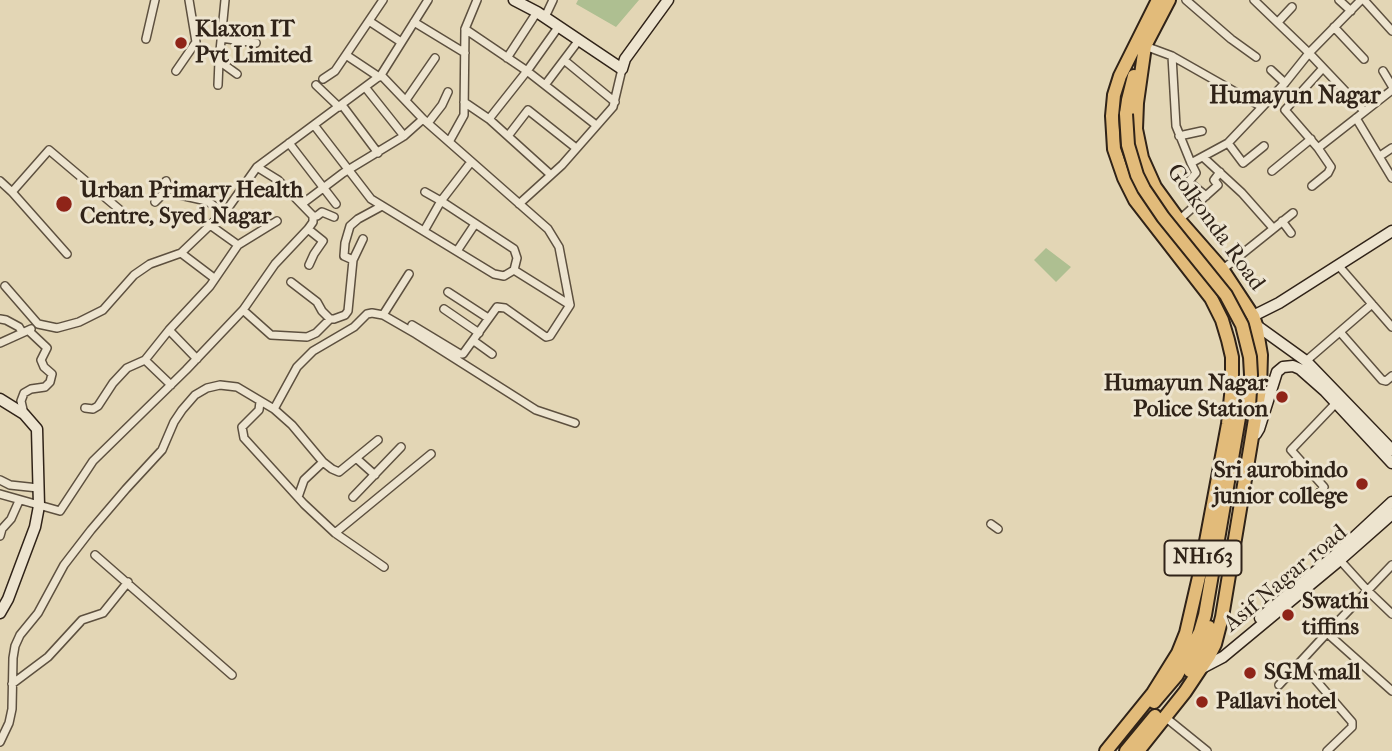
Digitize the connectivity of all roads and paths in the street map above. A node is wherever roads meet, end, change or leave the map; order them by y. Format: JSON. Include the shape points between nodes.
{"nodes":[{"id":1,"x":155,"y":0,"type":"edge"},
{"id":2,"x":189,"y":0,"type":"edge"},
{"id":3,"x":225,"y":0,"type":"edge"},
{"id":4,"x":383,"y":0,"type":"edge"},
{"id":5,"x":428,"y":0,"type":"edge"},
{"id":6,"x":477,"y":0,"type":"edge"},
{"id":7,"x":514,"y":0,"type":"edge"},
{"id":8,"x":553,"y":0,"type":"edge"},
{"id":9,"x":668,"y":0,"type":"edge"},
{"id":10,"x":1158,"y":0,"type":"edge"},
{"id":11,"x":1169,"y":0,"type":"edge"},
{"id":12,"x":1186,"y":0,"type":"edge"},
{"id":13,"x":1254,"y":0,"type":"edge"},
{"id":14,"x":1339,"y":0,"type":"edge"},
{"id":15,"x":1363,"y":0,"type":"edge"},
{"id":16,"x":1292,"y":7,"type":"dead end"},
{"id":17,"x":1351,"y":11,"type":"junction"},
{"id":18,"x":541,"y":15,"type":"junction"},
{"id":19,"x":369,"y":21,"type":"junction"},
{"id":20,"x":414,"y":22,"type":"junction"},
{"id":21,"x":1278,"y":22,"type":"junction"},
{"id":22,"x":559,"y":26,"type":"junction"},
{"id":23,"x":1334,"y":27,"type":"junction"},
{"id":24,"x":466,"y":29,"type":"junction"},
{"id":25,"x":1392,"y":31,"type":"edge"},
{"id":26,"x":221,"y":38,"type":"junction"},
{"id":27,"x":146,"y":39,"type":"dead end"},
{"id":28,"x":579,"y":40,"type":"junction"},
{"id":29,"x":256,"y":43,"type":"dead end"},
{"id":30,"x":401,"y":43,"type":"junction"},
{"id":31,"x":1140,"y":46,"type":"junction"},
{"id":32,"x":465,"y":53,"type":"junction"},
{"id":33,"x":1309,"y":53,"type":"junction"},
{"id":34,"x":346,"y":55,"type":"junction"},
{"id":35,"x":1172,"y":56,"type":"junction"},
{"id":36,"x":1256,"y":57,"type":"dead end"},
{"id":37,"x":435,"y":58,"type":"dead end"},
{"id":38,"x":507,"y":58,"type":"junction"},
{"id":39,"x":1364,"y":59,"type":"dead end"},
{"id":40,"x":564,"y":60,"type":"junction"},
{"id":41,"x":219,"y":61,"type":"junction"},
{"id":42,"x":1323,"y":68,"type":"junction"},
{"id":43,"x":622,"y":69,"type":"junction"},
{"id":44,"x":1271,"y":70,"type":"dead end"},
{"id":45,"x":176,"y":71,"type":"dead end"},
{"id":46,"x":527,"y":71,"type":"junction"},
{"id":47,"x":1383,"y":71,"type":"dead end"},
{"id":48,"x":237,"y":74,"type":"dead end"},
{"id":49,"x":380,"y":76,"type":"junction"},
{"id":50,"x":323,"y":79,"type":"dead end"},
{"id":51,"x":1285,"y":83,"type":"junction"},
{"id":52,"x":218,"y":85,"type":"dead end"},
{"id":53,"x":316,"y":85,"type":"dead end"},
{"id":54,"x":545,"y":85,"type":"junction"},
{"id":55,"x":365,"y":87,"type":"junction"},
{"id":56,"x":1392,"y":88,"type":"edge"},
{"id":57,"x":448,"y":92,"type":"dead end"},
{"id":58,"x":406,"y":100,"type":"junction"},
{"id":59,"x":464,"y":102,"type":"junction"},
{"id":60,"x":615,"y":102,"type":"junction"},
{"id":61,"x":341,"y":106,"type":"junction"},
{"id":62,"x":1262,"y":107,"type":"junction"},
{"id":63,"x":1364,"y":111,"type":"junction"},
{"id":64,"x":1122,"y":114,"type":"junction"},
{"id":65,"x":1356,"y":118,"type":"junction"},
{"id":66,"x":489,"y":120,"type":"junction"},
{"id":67,"x":426,"y":121,"type":"junction"},
{"id":68,"x":314,"y":125,"type":"junction"},
{"id":69,"x":596,"y":125,"type":"junction"},
{"id":70,"x":1202,"y":131,"type":"dead end"},
{"id":71,"x":404,"y":136,"type":"junction"},
{"id":72,"x":508,"y":136,"type":"junction"},
{"id":73,"x":1180,"y":136,"type":"junction"},
{"id":74,"x":1311,"y":139,"type":"junction"},
{"id":75,"x":449,"y":142,"type":"junction"},
{"id":76,"x":289,"y":143,"type":"junction"},
{"id":77,"x":1228,"y":143,"type":"junction"},
{"id":78,"x":1264,"y":146,"type":"dead end"},
{"id":79,"x":576,"y":148,"type":"junction"},
{"id":80,"x":1318,"y":148,"type":"junction"},
{"id":81,"x":1392,"y":148,"type":"edge"},
{"id":82,"x":378,"y":153,"type":"junction"},
{"id":83,"x":1380,"y":156,"type":"junction"},
{"id":84,"x":1203,"y":157,"type":"junction"},
{"id":85,"x":471,"y":162,"type":"junction"},
{"id":86,"x":1191,"y":163,"type":"junction"},
{"id":87,"x":257,"y":167,"type":"junction"},
{"id":88,"x":348,"y":170,"type":"junction"},
{"id":89,"x":1220,"y":172,"type":"junction"},
{"id":90,"x":1272,"y":172,"type":"dead end"},
{"id":91,"x":551,"y":174,"type":"junction"},
{"id":92,"x":1392,"y":178,"type":"edge"},
{"id":93,"x":0,"y":181,"type":"edge"},
{"id":94,"x":1312,"y":186,"type":"dead end"},
{"id":95,"x":323,"y":187,"type":"junction"},
{"id":96,"x":12,"y":192,"type":"junction"},
{"id":97,"x":425,"y":192,"type":"dead end"},
{"id":98,"x":1206,"y":196,"type":"junction"},
{"id":99,"x":441,"y":201,"type":"junction"},
{"id":100,"x":155,"y":202,"type":"dead end"},
{"id":101,"x":302,"y":204,"type":"junction"},
{"id":102,"x":337,"y":204,"type":"dead end"},
{"id":103,"x":380,"y":204,"type":"junction"},
{"id":104,"x":519,"y":204,"type":"junction"},
{"id":105,"x":120,"y":211,"type":"dead end"},
{"id":106,"x":223,"y":212,"type":"junction"},
{"id":107,"x":1293,"y":213,"type":"dead end"},
{"id":108,"x":313,"y":215,"type":"junction"},
{"id":109,"x":334,"y":217,"type":"dead end"},
{"id":110,"x":1179,"y":220,"type":"junction"},
{"id":111,"x":277,"y":221,"type":"dead end"},
{"id":112,"x":1282,"y":221,"type":"junction"},
{"id":113,"x":475,"y":224,"type":"junction"},
{"id":114,"x":210,"y":225,"type":"junction"},
{"id":115,"x":1273,"y":228,"type":"junction"},
{"id":116,"x":308,"y":229,"type":"junction"},
{"id":117,"x":424,"y":231,"type":"junction"},
{"id":118,"x":1291,"y":233,"type":"dead end"},
{"id":119,"x":1391,"y":233,"type":"edge"},
{"id":120,"x":363,"y":239,"type":"dead end"},
{"id":121,"x":238,"y":245,"type":"junction"},
{"id":122,"x":457,"y":251,"type":"junction"},
{"id":123,"x":181,"y":253,"type":"junction"},
{"id":124,"x":67,"y":254,"type":"dead end"},
{"id":125,"x":353,"y":260,"type":"junction"},
{"id":126,"x":309,"y":265,"type":"dead end"},
{"id":127,"x":1218,"y":265,"type":"junction"},
{"id":128,"x":1338,"y":265,"type":"junction"},
{"id":129,"x":514,"y":270,"type":"junction"},
{"id":130,"x":408,"y":274,"type":"dead end"},
{"id":131,"x":214,"y":278,"type":"junction"},
{"id":132,"x":1198,"y":280,"type":"junction"},
{"id":133,"x":292,"y":282,"type":"dead end"},
{"id":134,"x":5,"y":286,"type":"dead end"},
{"id":135,"x":448,"y":292,"type":"dead end"},
{"id":136,"x":1372,"y":304,"type":"junction"},
{"id":137,"x":570,"y":305,"type":"junction"},
{"id":138,"x":444,"y":309,"type":"dead end"},
{"id":139,"x":243,"y":310,"type":"junction"},
{"id":140,"x":383,"y":315,"type":"junction"},
{"id":141,"x":488,"y":318,"type":"junction"},
{"id":142,"x":0,"y":319,"type":"edge"},
{"id":143,"x":332,"y":319,"type":"junction"},
{"id":144,"x":1254,"y":320,"type":"junction"},
{"id":145,"x":38,"y":324,"type":"junction"},
{"id":146,"x":412,"y":325,"type":"dead end"},
{"id":147,"x":1392,"y":327,"type":"edge"},
{"id":148,"x":169,"y":330,"type":"junction"},
{"id":149,"x":25,"y":332,"type":"junction"},
{"id":150,"x":479,"y":332,"type":"junction"},
{"id":151,"x":1340,"y":332,"type":"junction"},
{"id":152,"x":474,"y":341,"type":"junction"},
{"id":153,"x":0,"y":343,"type":"edge"},
{"id":154,"x":492,"y":354,"type":"dead end"},
{"id":155,"x":197,"y":359,"type":"junction"},
{"id":156,"x":145,"y":360,"type":"junction"},
{"id":157,"x":1306,"y":361,"type":"junction"},
{"id":158,"x":1392,"y":376,"type":"edge"},
{"id":159,"x":171,"y":385,"type":"junction"},
{"id":160,"x":0,"y":399,"type":"edge"},
{"id":161,"x":260,"y":402,"type":"junction"},
{"id":162,"x":1336,"y":403,"type":"junction"},
{"id":163,"x":85,"y":408,"type":"dead end"},
{"id":164,"x":274,"y":409,"type":"junction"},
{"id":165,"x":24,"y":414,"type":"junction"},
{"id":166,"x":575,"y":423,"type":"dead end"},
{"id":167,"x":378,"y":440,"type":"dead end"},
{"id":168,"x":1252,"y":441,"type":"junction"},
{"id":169,"x":401,"y":447,"type":"dead end"},
{"id":170,"x":1392,"y":450,"type":"edge"},
{"id":171,"x":431,"y":454,"type":"dead end"},
{"id":172,"x":356,"y":458,"type":"junction"},
{"id":173,"x":323,"y":462,"type":"junction"},
{"id":174,"x":1392,"y":463,"type":"edge"},
{"id":175,"x":374,"y":475,"type":"junction"},
{"id":176,"x":0,"y":480,"type":"edge"},
{"id":177,"x":38,"y":488,"type":"junction"},
{"id":178,"x":0,"y":494,"type":"edge"},
{"id":179,"x":354,"y":496,"type":"dead end"},
{"id":180,"x":298,"y":498,"type":"junction"},
{"id":181,"x":19,"y":501,"type":"junction"},
{"id":182,"x":1392,"y":502,"type":"edge"},
{"id":183,"x":1331,"y":503,"type":"dead end"},
{"id":184,"x":39,"y":506,"type":"junction"},
{"id":185,"x":1392,"y":514,"type":"edge"},
{"id":186,"x":991,"y":524,"type":"dead end"},
{"id":187,"x":999,"y":529,"type":"dead end"},
{"id":188,"x":335,"y":533,"type":"junction"},
{"id":189,"x":0,"y":536,"type":"edge"},
{"id":190,"x":96,"y":555,"type":"dead end"},
{"id":191,"x":1337,"y":557,"type":"junction"},
{"id":192,"x":1392,"y":565,"type":"edge"},
{"id":193,"x":384,"y":567,"type":"dead end"},
{"id":194,"x":128,"y":582,"type":"junction"},
{"id":195,"x":1368,"y":591,"type":"junction"},
{"id":196,"x":0,"y":613,"type":"edge"},
{"id":197,"x":1392,"y":614,"type":"edge"},
{"id":198,"x":1327,"y":633,"type":"junction"},
{"id":199,"x":1209,"y":656,"type":"junction"},
{"id":200,"x":1300,"y":662,"type":"junction"},
{"id":201,"x":1201,"y":668,"type":"junction"},
{"id":202,"x":232,"y":675,"type":"dead end"},
{"id":203,"x":12,"y":684,"type":"junction"},
{"id":204,"x":1279,"y":685,"type":"dead end"},
{"id":205,"x":1392,"y":691,"type":"edge"},
{"id":206,"x":1165,"y":717,"type":"junction"},
{"id":207,"x":0,"y":743,"type":"edge"},
{"id":208,"x":1106,"y":751,"type":"edge"},
{"id":209,"x":1114,"y":751,"type":"edge"},
{"id":210,"x":1126,"y":751,"type":"edge"},
{"id":211,"x":1138,"y":751,"type":"edge"},
{"id":212,"x":1207,"y":751,"type":"edge"},
{"id":213,"x":1327,"y":751,"type":"edge"}],
"edges":[{"from":1,"to":27,"type":"street"},
{"from":2,"to":45,"type":"street","via":[[196,37]]},
{"from":3,"to":26,"type":"street"},
{"from":4,"to":19,"type":"street"},
{"from":5,"to":20,"type":"street"},
{"from":6,"to":24,"type":"street"},
{"from":7,"to":18,"type":"street"},
{"from":8,"to":18,"type":"street"},
{"from":9,"to":43,"type":"street"},
{"from":10,"to":31,"type":"highway","name":"Golkonda Road","number":"NH163"},
{"from":11,"to":31,"type":"highway","name":"Golkonda Road","number":"NH163"},
{"from":12,"to":36,"type":"street"},
{"from":13,"to":21,"type":"street"},
{"from":14,"to":17,"type":"street"},
{"from":15,"to":17,"type":"street"},
{"from":15,"to":25,"type":"street"},
{"from":16,"to":21,"type":"street"},
{"from":17,"to":23,"type":"street"},
{"from":18,"to":22,"type":"street"},
{"from":18,"to":38,"type":"street"},
{"from":19,"to":30,"type":"street"},
{"from":19,"to":34,"type":"street"},
{"from":20,"to":30,"type":"street"},
{"from":20,"to":32,"type":"street"},
{"from":21,"to":33,"type":"street"},
{"from":22,"to":28,"type":"street"},
{"from":22,"to":46,"type":"street"},
{"from":23,"to":33,"type":"street"},
{"from":23,"to":39,"type":"street"},
{"from":24,"to":32,"type":"street"},
{"from":24,"to":38,"type":"street"},
{"from":26,"to":29,"type":"street"},
{"from":26,"to":41,"type":"street"},
{"from":28,"to":40,"type":"street"},
{"from":28,"to":43,"type":"street"},
{"from":30,"to":49,"type":"street"},
{"from":31,"to":35,"type":"street"},
{"from":31,"to":64,"type":"highway","via":[[1123,83]]},
{"from":31,"to":110,"type":"highway","name":"Golkonda Road","number":"NH163","via":[[1136,129],[1142,158],[1155,187]]},
{"from":31,"to":132,"type":"highway","name":"Golkonda Road","number":"NH163","via":[[1120,76],[1114,95],[1114,149],[1135,200]]},
{"from":32,"to":59,"type":"street"},
{"from":33,"to":42,"type":"street"},
{"from":33,"to":51,"type":"street"},
{"from":34,"to":49,"type":"street"},
{"from":34,"to":50,"type":"street"},
{"from":35,"to":62,"type":"street"},
{"from":35,"to":73,"type":"street"},
{"from":37,"to":58,"type":"street"},
{"from":38,"to":46,"type":"street"},
{"from":40,"to":54,"type":"street"},
{"from":40,"to":60,"type":"street"},
{"from":41,"to":48,"type":"street"},
{"from":41,"to":52,"type":"street"},
{"from":42,"to":63,"type":"street"},
{"from":42,"to":74,"type":"street","via":[[1285,110]]},
{"from":43,"to":60,"type":"street"},
{"from":44,"to":51,"type":"street"},
{"from":46,"to":54,"type":"street"},
{"from":46,"to":66,"type":"street"},
{"from":47,"to":56,"type":"street"},
{"from":49,"to":55,"type":"street"},
{"from":49,"to":58,"type":"street"},
{"from":51,"to":62,"type":"street"},
{"from":53,"to":61,"type":"street"},
{"from":54,"to":69,"type":"street"},
{"from":55,"to":61,"type":"street"},
{"from":55,"to":71,"type":"street"},
{"from":56,"to":63,"type":"street"},
{"from":57,"to":67,"type":"street"},
{"from":58,"to":67,"type":"street"},
{"from":59,"to":66,"type":"street"},
{"from":59,"to":75,"type":"street","via":[[464,115]]},
{"from":60,"to":69,"type":"street"},
{"from":61,"to":68,"type":"street"},
{"from":61,"to":82,"type":"street"},
{"from":62,"to":77,"type":"street"},
{"from":63,"to":65,"type":"street"},
{"from":64,"to":209,"type":"highway","via":[[1118,128],[1122,155],[1137,193],[1228,313],[1240,342],[1243,375],[1200,632],[1177,674]]},
{"from":64,"to":210,"type":"highway","bridge":true,"via":[[1144,189],[1226,295],[1242,325],[1251,375],[1204,644],[1187,676]]},
{"from":65,"to":80,"type":"street"},
{"from":65,"to":83,"type":"street"},
{"from":66,"to":72,"type":"street"},
{"from":67,"to":71,"type":"street"},
{"from":67,"to":75,"type":"street"},
{"from":68,"to":76,"type":"street"},
{"from":68,"to":88,"type":"street"},
{"from":69,"to":79,"type":"street"},
{"from":70,"to":73,"type":"street"},
{"from":71,"to":82,"type":"street"},
{"from":72,"to":79,"type":"street","via":[[528,110]]},
{"from":72,"to":91,"type":"street"},
{"from":73,"to":86,"type":"street"},
{"from":74,"to":80,"type":"street"},
{"from":74,"to":90,"type":"street"},
{"from":75,"to":85,"type":"street"},
{"from":76,"to":87,"type":"street"},
{"from":76,"to":95,"type":"street"},
{"from":77,"to":78,"type":"street","via":[[1243,163]]},
{"from":77,"to":84,"type":"street"},
{"from":79,"to":91,"type":"street"},
{"from":80,"to":94,"type":"street","via":[[1331,167]]},
{"from":81,"to":83,"type":"street"},
{"from":82,"to":88,"type":"street"},
{"from":83,"to":92,"type":"street"},
{"from":84,"to":86,"type":"street"},
{"from":84,"to":89,"type":"street"},
{"from":85,"to":99,"type":"street"},
{"from":85,"to":104,"type":"street"},
{"from":86,"to":98,"type":"street","via":[[1196,173],[1190,183]]},
{"from":87,"to":101,"type":"street"},
{"from":87,"to":106,"type":"street"},
{"from":88,"to":95,"type":"street"},
{"from":88,"to":103,"type":"street"},
{"from":89,"to":98,"type":"street","via":[[1214,180],[1218,185]]},
{"from":89,"to":115,"type":"street"},
{"from":91,"to":104,"type":"street"},
{"from":93,"to":96,"type":"street"},
{"from":95,"to":101,"type":"street"},
{"from":95,"to":102,"type":"street"},
{"from":96,"to":105,"type":"street","via":[[48,150]]},
{"from":96,"to":124,"type":"street"},
{"from":97,"to":99,"type":"street"},
{"from":98,"to":110,"type":"street"},
{"from":99,"to":113,"type":"street"},
{"from":99,"to":117,"type":"street"},
{"from":100,"to":106,"type":"street","via":[[168,185],[180,195],[207,201]]},
{"from":101,"to":108,"type":"street"},
{"from":103,"to":117,"type":"street"},
{"from":103,"to":125,"type":"street","via":[[350,226],[344,256]]},
{"from":104,"to":137,"type":"street","via":[[548,229],[559,247]]},
{"from":106,"to":114,"type":"street"},
{"from":107,"to":112,"type":"street"},
{"from":108,"to":109,"type":"street","via":[[322,212]]},
{"from":108,"to":116,"type":"street"},
{"from":110,"to":127,"type":"highway","name":"Golkonda Road","number":"NH163"},
{"from":111,"to":121,"type":"street"},
{"from":112,"to":115,"type":"street"},
{"from":112,"to":118,"type":"street"},
{"from":113,"to":122,"type":"street"},
{"from":113,"to":129,"type":"street","via":[[514,249]]},
{"from":114,"to":121,"type":"street"},
{"from":114,"to":123,"type":"street"},
{"from":115,"to":127,"type":"street"},
{"from":116,"to":126,"type":"street","via":[[323,241]]},
{"from":116,"to":139,"type":"street","via":[[275,264]]},
{"from":117,"to":122,"type":"street"},
{"from":119,"to":128,"type":"street"},
{"from":120,"to":125,"type":"street"},
{"from":121,"to":131,"type":"street"},
{"from":122,"to":129,"type":"street","via":[[494,274],[504,276]]},
{"from":123,"to":131,"type":"street"},
{"from":123,"to":145,"type":"street","via":[[150,264],[103,310],[79,322],[57,328]]},
{"from":125,"to":143,"type":"street","via":[[348,311]]},
{"from":127,"to":132,"type":"highway"},
{"from":127,"to":144,"type":"highway","name":"Golkonda Road","number":"NH163"},
{"from":128,"to":136,"type":"street"},
{"from":128,"to":144,"type":"street"},
{"from":129,"to":137,"type":"street"},
{"from":130,"to":140,"type":"street"},
{"from":131,"to":148,"type":"street"},
{"from":132,"to":208,"type":"highway","name":"Golkonda Road","number":"NH163","via":[[1222,320],[1232,357],[1228,424],[1201,568],[1178,653],[1153,693]]},
{"from":133,"to":143,"type":"street"},
{"from":134,"to":145,"type":"street"},
{"from":135,"to":141,"type":"street"},
{"from":136,"to":147,"type":"street"},
{"from":136,"to":151,"type":"street"},
{"from":137,"to":141,"type":"street","via":[[546,337],[505,308],[497,307]]},
{"from":138,"to":150,"type":"street"},
{"from":139,"to":143,"type":"street","via":[[271,335],[307,337]]},
{"from":139,"to":155,"type":"street"},
{"from":140,"to":164,"type":"street","via":[[367,314],[313,351],[297,366]]},
{"from":140,"to":166,"type":"street","via":[[529,406]]},
{"from":141,"to":150,"type":"street"},
{"from":142,"to":149,"type":"street"},
{"from":144,"to":157,"type":"street"},
{"from":144,"to":168,"type":"highway","name":"Golkonda Road","number":"NH163","via":[[1261,355]]},
{"from":145,"to":149,"type":"street"},
{"from":146,"to":152,"type":"street","via":[[460,354]]},
{"from":148,"to":155,"type":"street"},
{"from":148,"to":156,"type":"street"},
{"from":149,"to":153,"type":"street"},
{"from":149,"to":165,"type":"street","via":[[47,348],[41,360],[52,374],[45,387],[24,393]]},
{"from":150,"to":152,"type":"street"},
{"from":151,"to":157,"type":"street"},
{"from":151,"to":158,"type":"street","via":[[1382,380]]},
{"from":152,"to":154,"type":"street"},
{"from":155,"to":159,"type":"street"},
{"from":156,"to":159,"type":"street"},
{"from":156,"to":163,"type":"street","via":[[127,368],[98,406]]},
{"from":157,"to":170,"type":"street"},
{"from":159,"to":184,"type":"street","via":[[93,461],[60,511]]},
{"from":160,"to":165,"type":"street"},
{"from":161,"to":164,"type":"street"},
{"from":161,"to":180,"type":"street","via":[[259,410],[242,427],[244,438]]},
{"from":161,"to":203,"type":"street","via":[[237,387],[220,385],[195,395],[174,422],[162,450],[64,565],[15,646]]},
{"from":162,"to":168,"type":"street","via":[[1300,369],[1283,367],[1277,372]]},
{"from":162,"to":174,"type":"street"},
{"from":162,"to":183,"type":"street","via":[[1290,450],[1324,487],[1320,493]]},
{"from":164,"to":173,"type":"street"},
{"from":165,"to":177,"type":"street","via":[[37,429]]},
{"from":167,"to":172,"type":"street"},
{"from":168,"to":199,"type":"highway","name":"Golkonda Road","number":"NH163","via":[[1222,617]]},
{"from":169,"to":175,"type":"street"},
{"from":171,"to":188,"type":"street"},
{"from":172,"to":173,"type":"street","via":[[339,472]]},
{"from":172,"to":175,"type":"street"},
{"from":173,"to":180,"type":"street","via":[[304,480]]},
{"from":175,"to":179,"type":"street"},
{"from":176,"to":177,"type":"street"},
{"from":177,"to":184,"type":"street"},
{"from":178,"to":181,"type":"street"},
{"from":180,"to":188,"type":"street"},
{"from":181,"to":184,"type":"street"},
{"from":181,"to":189,"type":"street"},
{"from":182,"to":191,"type":"street"},
{"from":184,"to":196,"type":"street"},
{"from":185,"to":191,"type":"street","name":"Asif Nagar road"},
{"from":186,"to":187,"type":"street"},
{"from":188,"to":193,"type":"street"},
{"from":190,"to":194,"type":"street"},
{"from":191,"to":195,"type":"street"},
{"from":191,"to":199,"type":"street"},
{"from":191,"to":201,"type":"street","name":"Asif Nagar road","via":[[1223,657]]},
{"from":192,"to":195,"type":"street"},
{"from":194,"to":202,"type":"street"},
{"from":194,"to":203,"type":"street","via":[[103,613],[82,620],[48,657]]},
{"from":195,"to":197,"type":"street"},
{"from":195,"to":198,"type":"street"},
{"from":198,"to":200,"type":"street"},
{"from":198,"to":205,"type":"street"},
{"from":199,"to":201,"type":"highway","name":"Golkonda Road","number":"NH163"},
{"from":200,"to":204,"type":"street"},
{"from":200,"to":213,"type":"street","via":[[1352,722]]},
{"from":201,"to":206,"type":"highway","name":"Golkonda Road","number":"NH163"},
{"from":203,"to":207,"type":"street","via":[[12,709]]},
{"from":206,"to":211,"type":"highway","name":"Golkonda Road","number":"NH163"},
{"from":206,"to":212,"type":"street"}]}
